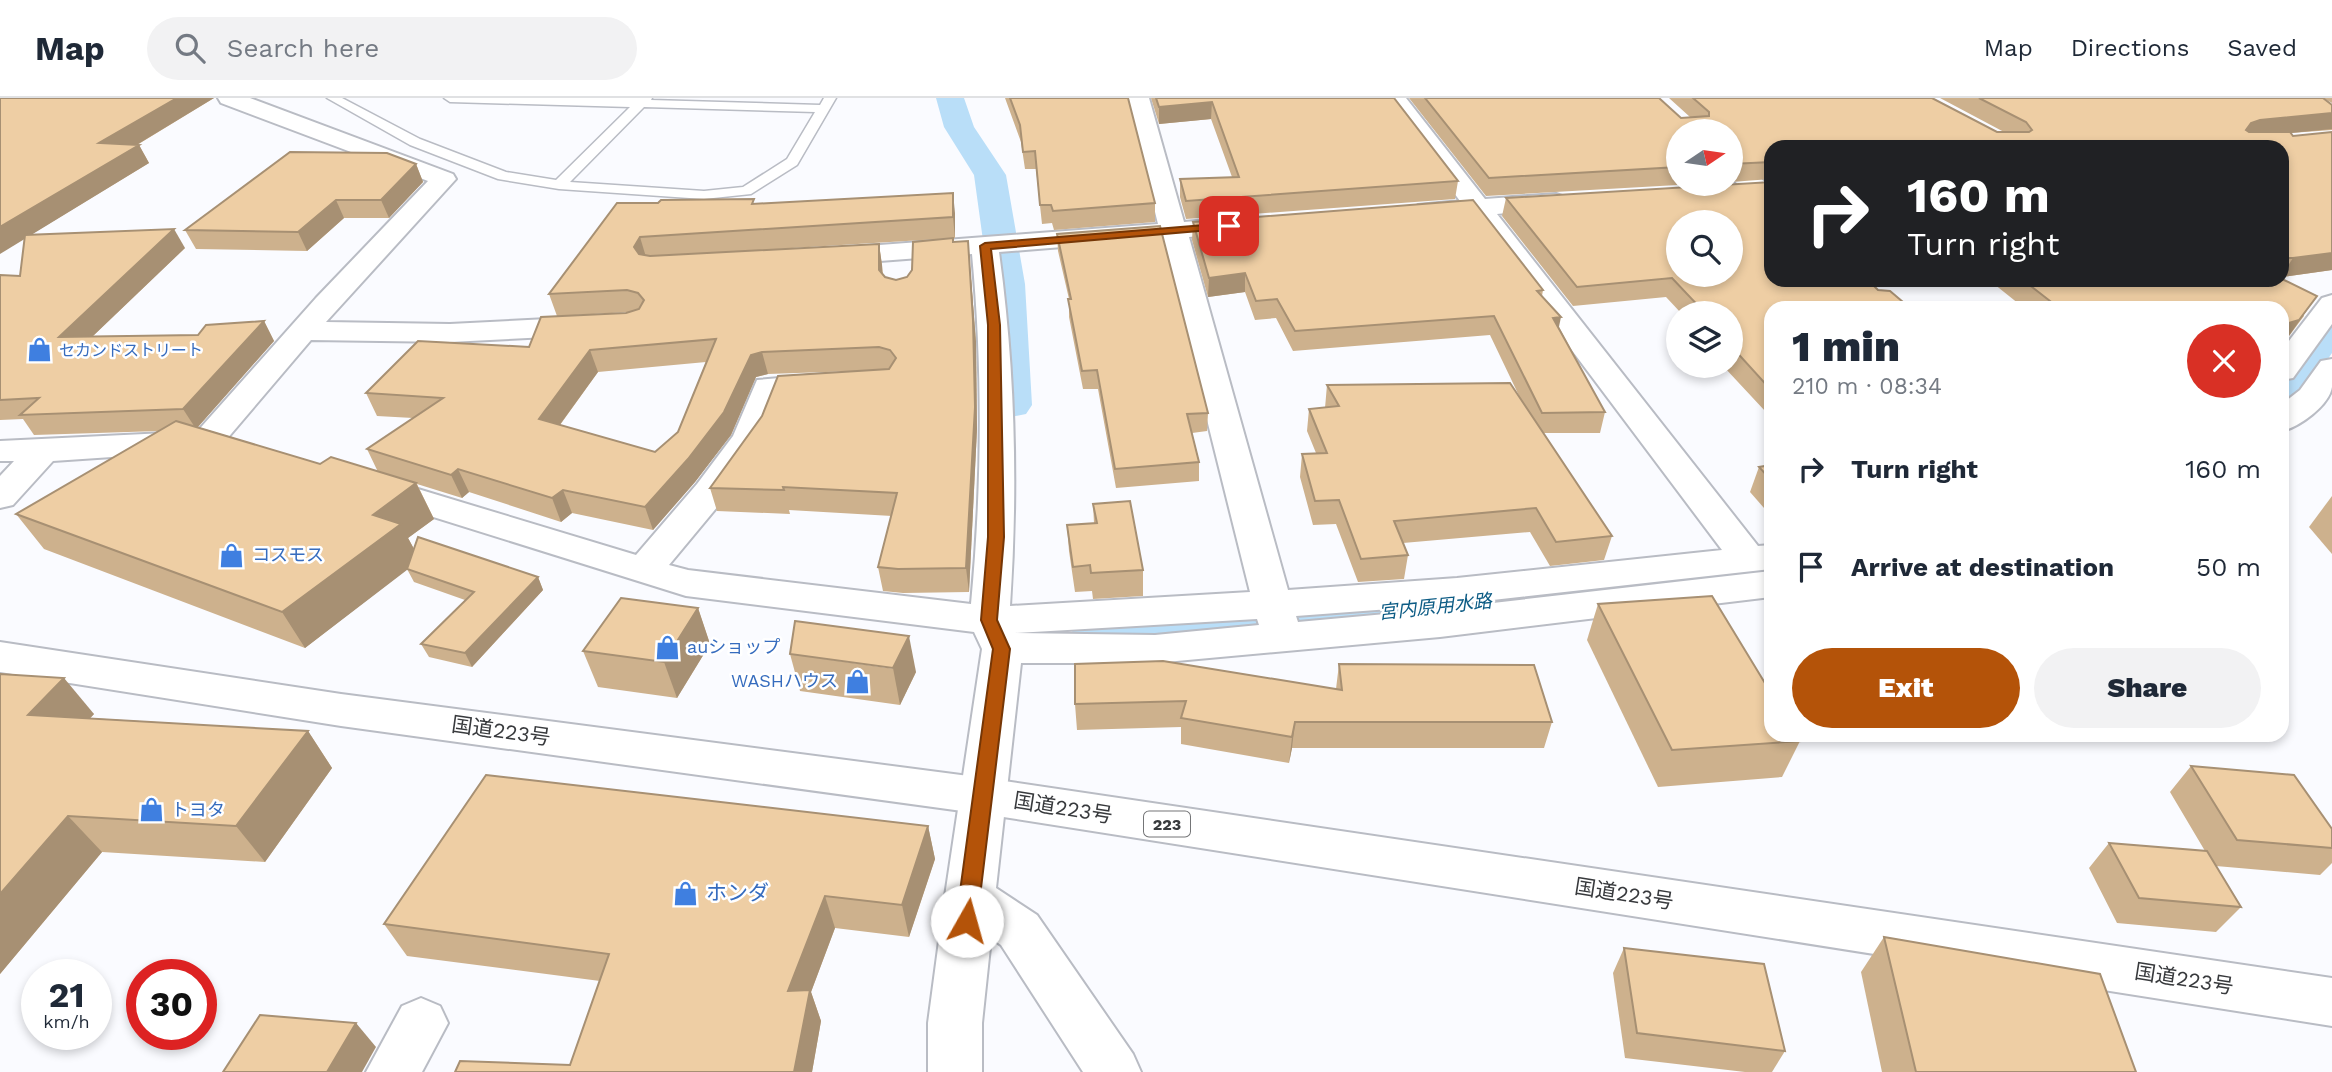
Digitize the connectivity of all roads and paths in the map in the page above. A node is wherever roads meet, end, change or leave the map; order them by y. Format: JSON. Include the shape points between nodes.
{"nodes":[{"id":1,"x":229,"y":98,"type":"edge"},
{"id":2,"x":332,"y":98,"type":"edge"},
{"id":3,"x":450,"y":98,"type":"edge"},
{"id":4,"x":1138,"y":98,"type":"edge"},
{"id":5,"x":1394,"y":98,"type":"edge"},
{"id":6,"x":644,"y":101,"type":"edge"},
{"id":7,"x":827,"y":103,"type":"edge"},
{"id":8,"x":1743,"y":175,"type":"edge"},
{"id":9,"x":559,"y":185,"type":"junction"},
{"id":10,"x":1764,"y":191,"type":"edge"},
{"id":11,"x":1743,"y":192,"type":"edge"},
{"id":12,"x":1764,"y":193,"type":"edge"},
{"id":13,"x":1586,"y":201,"type":"edge"},
{"id":14,"x":1479,"y":207,"type":"junction"},
{"id":15,"x":1396,"y":214,"type":"edge"},
{"id":16,"x":1270,"y":223,"type":"edge"},
{"id":17,"x":1173,"y":230,"type":"junction"},
{"id":18,"x":985,"y":246,"type":"junction"},
{"id":19,"x":803,"y":258,"type":"edge"},
{"id":20,"x":2324,"y":309,"type":"edge"},
{"id":21,"x":615,"y":324,"type":"edge"},
{"id":22,"x":302,"y":331,"type":"junction"},
{"id":23,"x":2289,"y":360,"type":"edge"},
{"id":24,"x":2332,"y":368,"type":"edge"},
{"id":25,"x":856,"y":383,"type":"edge"},
{"id":26,"x":2289,"y":415,"type":"edge"},
{"id":27,"x":208,"y":440,"type":"junction"},
{"id":28,"x":246,"y":445,"type":"edge"},
{"id":29,"x":0,"y":450,"type":"edge"},
{"id":30,"x":43,"y":451,"type":"junction"},
{"id":31,"x":348,"y":479,"type":"edge"},
{"id":32,"x":0,"y":497,"type":"edge"},
{"id":33,"x":1763,"y":567,"type":"edge"},
{"id":34,"x":644,"y":570,"type":"junction"},
{"id":35,"x":1278,"y":621,"type":"junction"},
{"id":36,"x":995,"y":634,"type":"junction"},
{"id":37,"x":0,"y":657,"type":"edge"},
{"id":38,"x":984,"y":796,"type":"junction"},
{"id":39,"x":969,"y":896,"type":"junction"},
{"id":40,"x":2330,"y":1006,"type":"edge"},
{"id":41,"x":421,"y":1023,"type":"dead end"},
{"id":42,"x":394,"y":1072,"type":"edge"},
{"id":43,"x":955,"y":1072,"type":"edge"},
{"id":44,"x":1114,"y":1072,"type":"edge"}],
"edges":[{"from":1,"to":22,"type":"main road","via":[[444,179]]},
{"from":2,"to":9,"type":"lane","via":[[415,142],[503,176]]},
{"from":3,"to":6,"type":"lane"},
{"from":4,"to":17,"type":"main road"},
{"from":5,"to":14,"type":"main road"},
{"from":6,"to":7,"type":"lane"},
{"from":6,"to":9,"type":"lane"},
{"from":7,"to":9,"type":"lane","via":[[792,162],[746,191],[704,195]]},
{"from":8,"to":10,"type":"main road"},
{"from":11,"to":12,"type":"main road"},
{"from":13,"to":14,"type":"main road"},
{"from":14,"to":15,"type":"main road"},
{"from":14,"to":33,"type":"main road"},
{"from":16,"to":17,"type":"main road"},
{"from":17,"to":18,"type":"main road"},
{"from":17,"to":35,"type":"main road"},
{"from":18,"to":19,"type":"main road","via":[[899,265]]},
{"from":18,"to":36,"type":"main road","via":[[994,325]]},
{"from":20,"to":23,"type":"main road"},
{"from":21,"to":22,"type":"main road","via":[[450,333]]},
{"from":22,"to":27,"type":"main road"},
{"from":24,"to":26,"type":"main road","via":[[2311,397]]},
{"from":25,"to":34,"type":"main road","via":[[768,387],[749,437]]},
{"from":27,"to":28,"type":"main road"},
{"from":27,"to":30,"type":"main road"},
{"from":29,"to":30,"type":"main road"},
{"from":30,"to":32,"type":"main road"},
{"from":31,"to":34,"type":"main road"},
{"from":33,"to":35,"type":"main road","via":[[1587,607]]},
{"from":34,"to":36,"type":"main road","via":[[686,583]]},
{"from":35,"to":36,"type":"main road","via":[[1155,649]]},
{"from":36,"to":38,"type":"main road"},
{"from":37,"to":38,"type":"main road","name":"国道223号","number":"223","via":[[355,712]]},
{"from":38,"to":39,"type":"main road"},
{"from":38,"to":40,"type":"main road","name":"国道223号","number":"223"},
{"from":39,"to":43,"type":"main road","via":[[955,1023]]},
{"from":39,"to":44,"type":"main road","via":[[1019,930]]},
{"from":41,"to":42,"type":"main road"}]}
